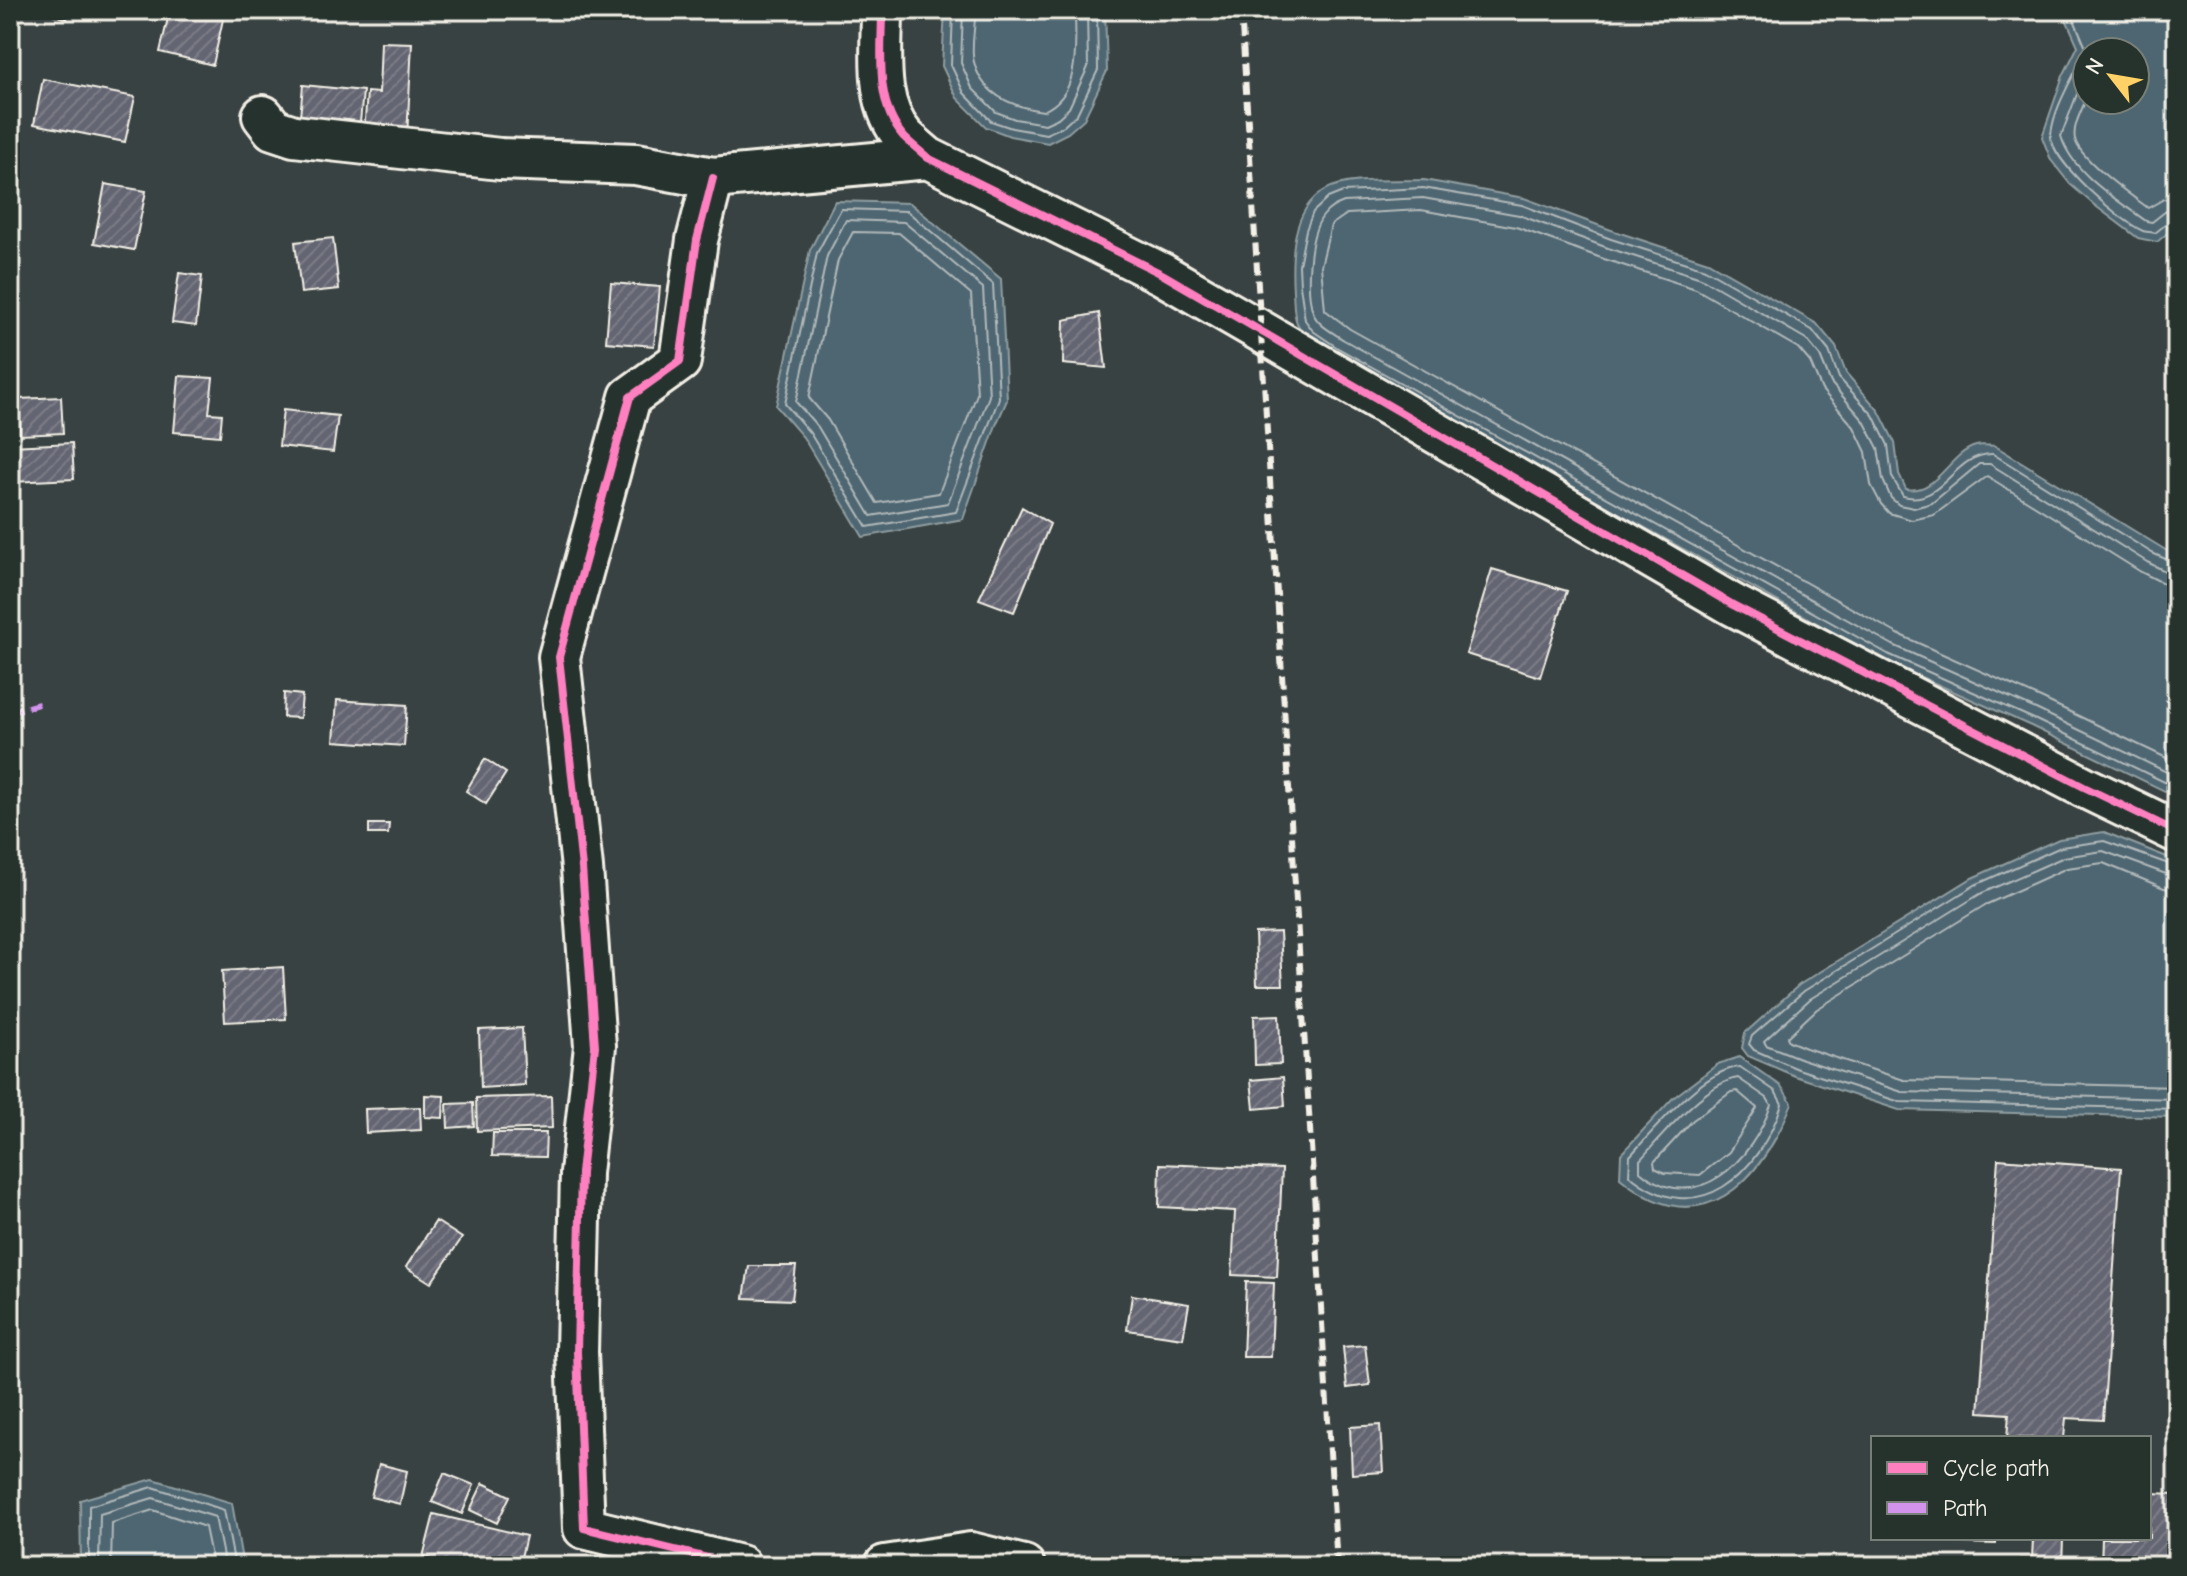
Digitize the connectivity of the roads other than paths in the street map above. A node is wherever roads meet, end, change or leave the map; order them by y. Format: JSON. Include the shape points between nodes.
{"nodes":[{"id":1,"x":882,"y":10,"type":"edge"},
{"id":2,"x":263,"y":116,"type":"dead end"},
{"id":3,"x":928,"y":158,"type":"junction"},
{"id":4,"x":713,"y":178,"type":"junction"},
{"id":5,"x":2177,"y":832,"type":"edge"},
{"id":6,"x":740,"y":1566,"type":"edge"},
{"id":7,"x":885,"y":1566,"type":"edge"},
{"id":8,"x":1024,"y":1566,"type":"edge"}],
"edges":[{"from":1,"to":3,"type":"street","via":[[882,90],[896,124]]},
{"from":2,"to":4,"type":"street","via":[[273,129],[294,136],[500,159],[636,164]]},
{"from":3,"to":4,"type":"street"},
{"from":3,"to":5,"type":"street","via":[[1162,274],[1733,605]]},
{"from":4,"to":6,"type":"street","via":[[697,240],[680,361],[630,397],[559,657],[595,1046],[581,1173],[577,1352],[584,1528]]},
{"from":7,"to":8,"type":"street","via":[[971,1553]]}]}
